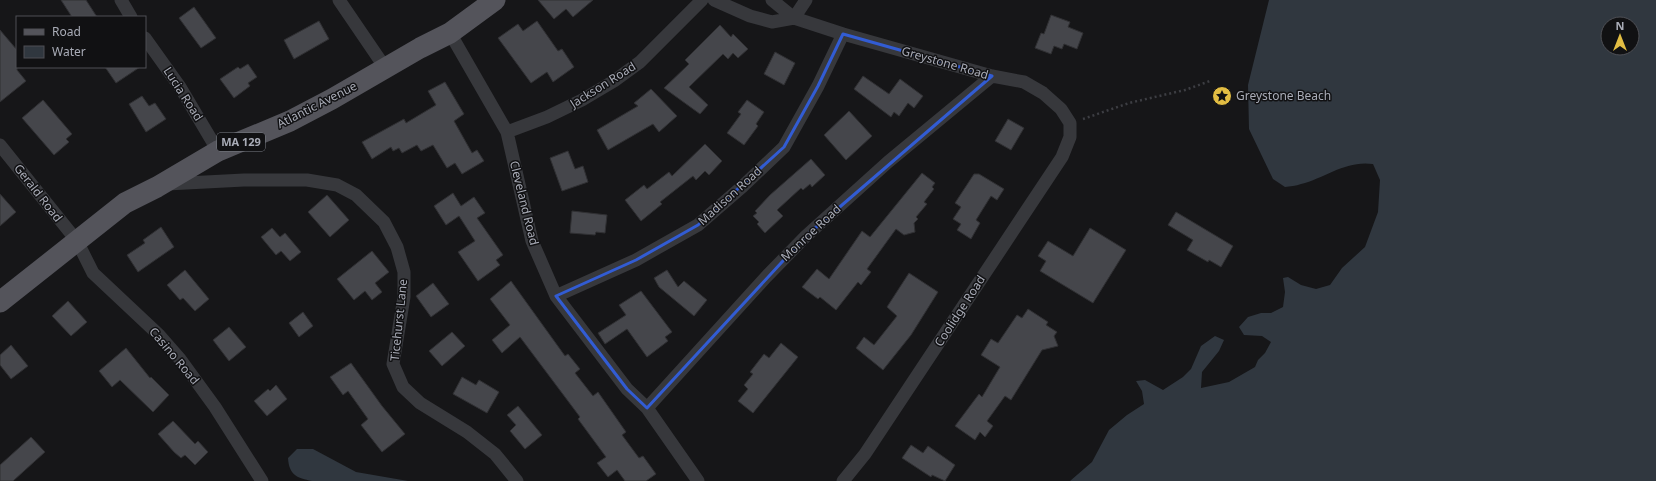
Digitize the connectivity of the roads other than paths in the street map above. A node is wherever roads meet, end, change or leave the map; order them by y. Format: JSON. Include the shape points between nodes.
{"nodes":[{"id":1,"x":121,"y":0,"type":"edge"},
{"id":2,"x":339,"y":0,"type":"edge"},
{"id":3,"x":495,"y":0,"type":"edge"},
{"id":4,"x":702,"y":0,"type":"edge"},
{"id":5,"x":714,"y":0,"type":"edge"},
{"id":6,"x":772,"y":0,"type":"edge"},
{"id":7,"x":806,"y":0,"type":"edge"},
{"id":8,"x":130,"y":16,"type":"edge"},
{"id":9,"x":794,"y":18,"type":"junction"},
{"id":10,"x":450,"y":33,"type":"junction"},
{"id":11,"x":843,"y":34,"type":"junction"},
{"id":12,"x":146,"y":39,"type":"edge"},
{"id":13,"x":386,"y":69,"type":"junction"},
{"id":14,"x":992,"y":76,"type":"junction"},
{"id":15,"x":507,"y":132,"type":"junction"},
{"id":16,"x":1070,"y":137,"type":"joint"},
{"id":17,"x":0,"y":144,"type":"edge"},
{"id":18,"x":218,"y":151,"type":"junction"},
{"id":19,"x":162,"y":184,"type":"junction"},
{"id":20,"x":77,"y":241,"type":"junction"},
{"id":21,"x":556,"y":296,"type":"junction"},
{"id":22,"x":0,"y":302,"type":"edge"},
{"id":23,"x":647,"y":408,"type":"junction"},
{"id":24,"x":262,"y":481,"type":"edge"},
{"id":25,"x":517,"y":481,"type":"edge"},
{"id":26,"x":698,"y":481,"type":"edge"},
{"id":27,"x":844,"y":481,"type":"edge"}],
"edges":[{"from":1,"to":8,"type":"street"},
{"from":2,"to":13,"type":"street"},
{"from":3,"to":10,"type":"main road","name":"Atlantic Avenue","number":"MA 129"},
{"from":4,"to":15,"type":"street","name":"Jackson Road","via":[[640,62],[614,81],[547,117]]},
{"from":5,"to":9,"type":"street","name":"Greystone Road","via":[[750,16],[772,22]]},
{"from":6,"to":9,"type":"street","name":"Greystone Road"},
{"from":7,"to":9,"type":"street"},
{"from":9,"to":11,"type":"street","name":"Greystone Road"},
{"from":10,"to":13,"type":"main road","name":"Atlantic Avenue","number":"MA 129"},
{"from":10,"to":15,"type":"street","name":"Cleveland Road"},
{"from":11,"to":14,"type":"street","name":"Greystone Road"},
{"from":11,"to":21,"type":"street","name":"Madison Road","via":[[784,147],[743,186],[698,225],[636,260]]},
{"from":12,"to":18,"type":"street","name":"Lucia Road","via":[[180,87]]},
{"from":13,"to":18,"type":"main road","name":"Atlantic Avenue","number":"MA 129","via":[[290,120]]},
{"from":14,"to":16,"type":"street","name":"Greystone Road","via":[[1024,82],[1043,93],[1061,109],[1070,123]]},
{"from":14,"to":23,"type":"street","name":"Monroe Road","via":[[888,162],[806,236]]},
{"from":15,"to":21,"type":"street","name":"Cleveland Road","via":[[532,241]]},
{"from":16,"to":27,"type":"street","name":"Coolidge Road","via":[[1062,157],[865,454]]},
{"from":17,"to":20,"type":"street","name":"Gerald Road"},
{"from":18,"to":19,"type":"main road","name":"Atlantic Avenue","number":"MA 129"},
{"from":19,"to":20,"type":"main road","name":"Atlantic Avenue","number":"MA 129","via":[[126,203]]},
{"from":19,"to":25,"type":"street","name":"Ticehurst Lane","via":[[307,180],[337,185],[356,195],[384,222],[397,247],[404,272],[404,297],[394,364],[403,387],[420,403],[467,432],[495,454]]},
{"from":20,"to":22,"type":"main road","name":"Atlantic Avenue","number":"MA 129"},
{"from":20,"to":24,"type":"street","name":"Casino Road","via":[[93,273],[159,335],[180,360],[215,406]]},
{"from":21,"to":23,"type":"street","name":"Cleveland Road","via":[[627,389]]},
{"from":23,"to":26,"type":"street","name":"Cleveland Road"}]}
